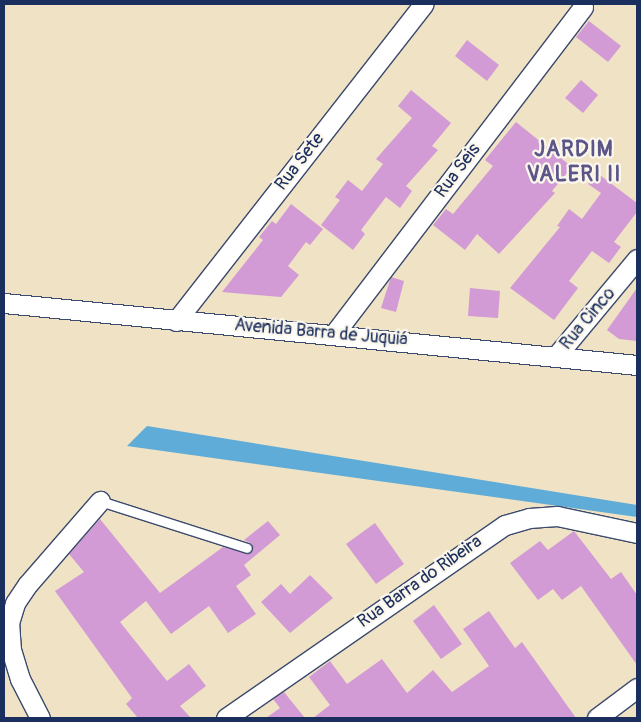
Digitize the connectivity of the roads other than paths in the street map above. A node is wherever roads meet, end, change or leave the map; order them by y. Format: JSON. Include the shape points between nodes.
{"nodes":[{"id":1,"x":424,"y":4,"type":"edge"},
{"id":2,"x":583,"y":7,"type":"dead end"},
{"id":3,"x":637,"y":259,"type":"edge"},
{"id":4,"x":4,"y":303,"type":"edge"},
{"id":5,"x":176,"y":321,"type":"junction"},
{"id":6,"x":334,"y":334,"type":"junction"},
{"id":7,"x":557,"y":355,"type":"junction"},
{"id":8,"x":637,"y":365,"type":"edge"},
{"id":9,"x":100,"y":501,"type":"joint"},
{"id":10,"x":637,"y":533,"type":"edge"},
{"id":11,"x":247,"y":548,"type":"dead end"},
{"id":12,"x":637,"y":688,"type":"edge"},
{"id":13,"x":40,"y":718,"type":"edge"},
{"id":14,"x":226,"y":718,"type":"edge"},
{"id":15,"x":597,"y":718,"type":"edge"}],
"edges":[{"from":1,"to":5,"type":"street","name":"Rua Sete"},
{"from":2,"to":6,"type":"street","name":"Rua Seis"},
{"from":3,"to":7,"type":"street","name":"Rua Cinco"},
{"from":4,"to":5,"type":"street","name":"Avenida Barra de Juquiá"},
{"from":5,"to":6,"type":"street","name":"Avenida Barra de Juquiá"},
{"from":6,"to":7,"type":"street","name":"Avenida Barra de Juquiá"},
{"from":7,"to":8,"type":"street","name":"Avenida Barra de Juquiá"},
{"from":9,"to":11,"type":"lane"},
{"from":9,"to":13,"type":"street","via":[[28,584],[9,623],[11,650],[18,672]]},
{"from":10,"to":14,"type":"street","name":"Rua Barra do Ribeira","via":[[557,516],[529,518],[505,525]]},
{"from":12,"to":15,"type":"street"}]}
